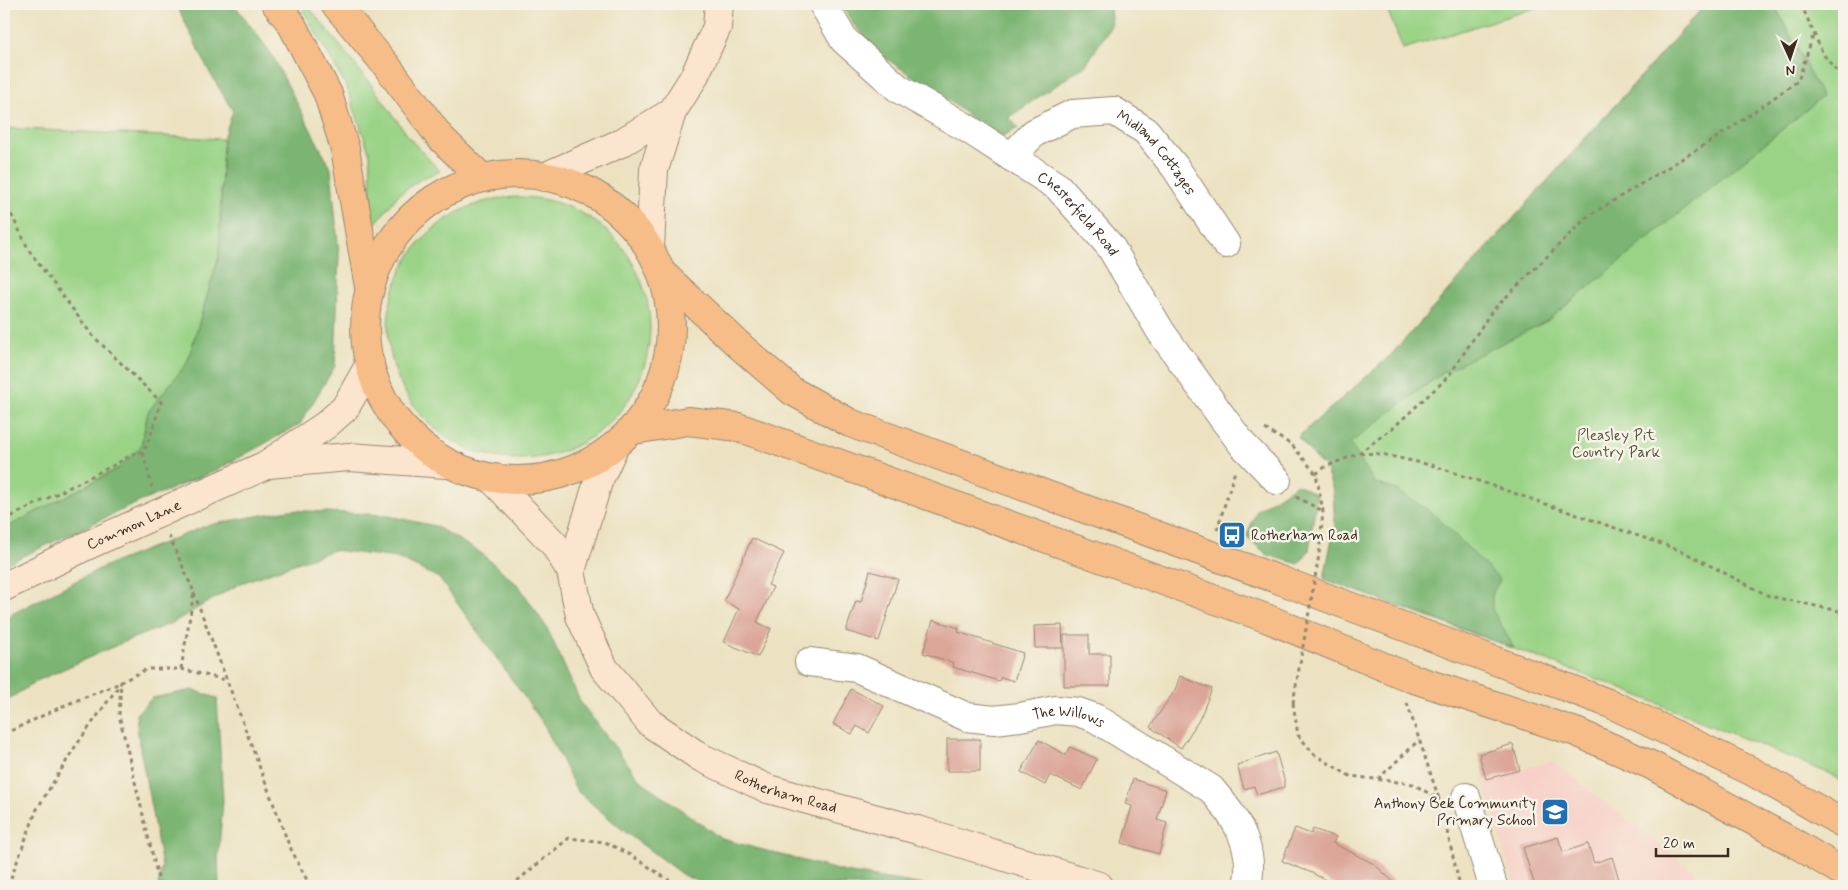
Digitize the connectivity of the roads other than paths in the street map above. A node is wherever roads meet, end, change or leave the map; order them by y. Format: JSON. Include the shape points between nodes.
{"nodes":[{"id":1,"x":276,"y":4,"type":"edge"},
{"id":2,"x":335,"y":4,"type":"edge"},
{"id":3,"x":719,"y":4,"type":"edge"},
{"id":4,"x":823,"y":4,"type":"edge"},
{"id":5,"x":672,"y":112,"type":"junction"},
{"id":6,"x":1011,"y":157,"type":"junction"},
{"id":7,"x":544,"y":177,"type":"junction"},
{"id":8,"x":480,"y":178,"type":"junction"},
{"id":9,"x":1226,"y":244,"type":"dead end"},
{"id":10,"x":650,"y":247,"type":"junction"},
{"id":11,"x":663,"y":274,"type":"junction"},
{"id":12,"x":369,"y":289,"type":"junction"},
{"id":13,"x":370,"y":364,"type":"junction"},
{"id":14,"x":624,"y":438,"type":"junction"},
{"id":15,"x":446,"y":464,"type":"junction"},
{"id":16,"x":266,"y":465,"type":"junction"},
{"id":17,"x":492,"y":480,"type":"junction"},
{"id":18,"x":1277,"y":480,"type":"dead end"},
{"id":19,"x":571,"y":571,"type":"junction"},
{"id":20,"x":4,"y":588,"type":"edge"},
{"id":21,"x":810,"y":662,"type":"dead end"},
{"id":22,"x":1466,"y":797,"type":"dead end"},
{"id":23,"x":1844,"y":824,"type":"edge"},
{"id":24,"x":1844,"y":873,"type":"edge"},
{"id":25,"x":1484,"y":883,"type":"edge"},
{"id":26,"x":1099,"y":886,"type":"edge"},
{"id":27,"x":1247,"y":886,"type":"edge"}],
"edges":[{"from":1,"to":12,"type":"highway","via":[[291,23],[328,94],[346,149]]},
{"from":2,"to":8,"type":"highway","via":[[386,65],[440,138]]},
{"from":3,"to":5,"type":"main road","via":[[717,27],[694,77]]},
{"from":4,"to":6,"type":"street","name":"Chesterfield Road","via":[[844,40],[899,89]]},
{"from":5,"to":7,"type":"main road","via":[[621,142]]},
{"from":5,"to":10,"type":"main road","via":[[654,170]]},
{"from":6,"to":9,"type":"street","name":"Midland Cottages","via":[[1034,134],[1072,114],[1114,111],[1146,131],[1175,167]]},
{"from":6,"to":18,"type":"street","name":"Chesterfield Road","via":[[1058,187],[1110,246],[1161,332],[1243,445]]},
{"from":7,"to":8,"type":"highway","via":[[518,173]]},
{"from":7,"to":10,"type":"highway","via":[[570,182],[614,206]]},
{"from":8,"to":12,"type":"highway","via":[[432,199],[405,222],[376,267]]},
{"from":10,"to":11,"type":"highway"},
{"from":11,"to":14,"type":"highway","via":[[672,312],[666,374],[655,399]]},
{"from":11,"to":23,"type":"highway","via":[[792,391],[850,423],[1611,704],[1752,771]]},
{"from":12,"to":13,"type":"highway","via":[[364,306],[364,345]]},
{"from":13,"to":15,"type":"highway","via":[[379,396],[403,431]]},
{"from":13,"to":16,"type":"main road","via":[[345,408],[326,425]]},
{"from":14,"to":17,"type":"highway","via":[[594,462],[546,479]]},
{"from":14,"to":19,"type":"main road","name":"Rotherham Road","via":[[598,482]]},
{"from":14,"to":24,"type":"highway","via":[[688,421],[738,427],[1266,618],[1411,678],[1576,732],[1651,765]]},
{"from":15,"to":16,"type":"main road","via":[[349,457]]},
{"from":15,"to":17,"type":"highway","via":[[467,474]]},
{"from":16,"to":20,"type":"main road","name":"Common Lane","via":[[86,546]]},
{"from":17,"to":19,"type":"main road","name":"Rotherham Road","via":[[554,544]]},
{"from":19,"to":26,"type":"main road","name":"Rotherham Road","via":[[580,616],[604,668],[650,723],[700,757],[768,790],[921,831]]},
{"from":21,"to":27,"type":"street","name":"The Willows","via":[[858,668],[967,717],[994,720],[1056,710],[1095,718],[1211,789],[1246,841],[1249,859]]},
{"from":22,"to":25,"type":"street"}]}
